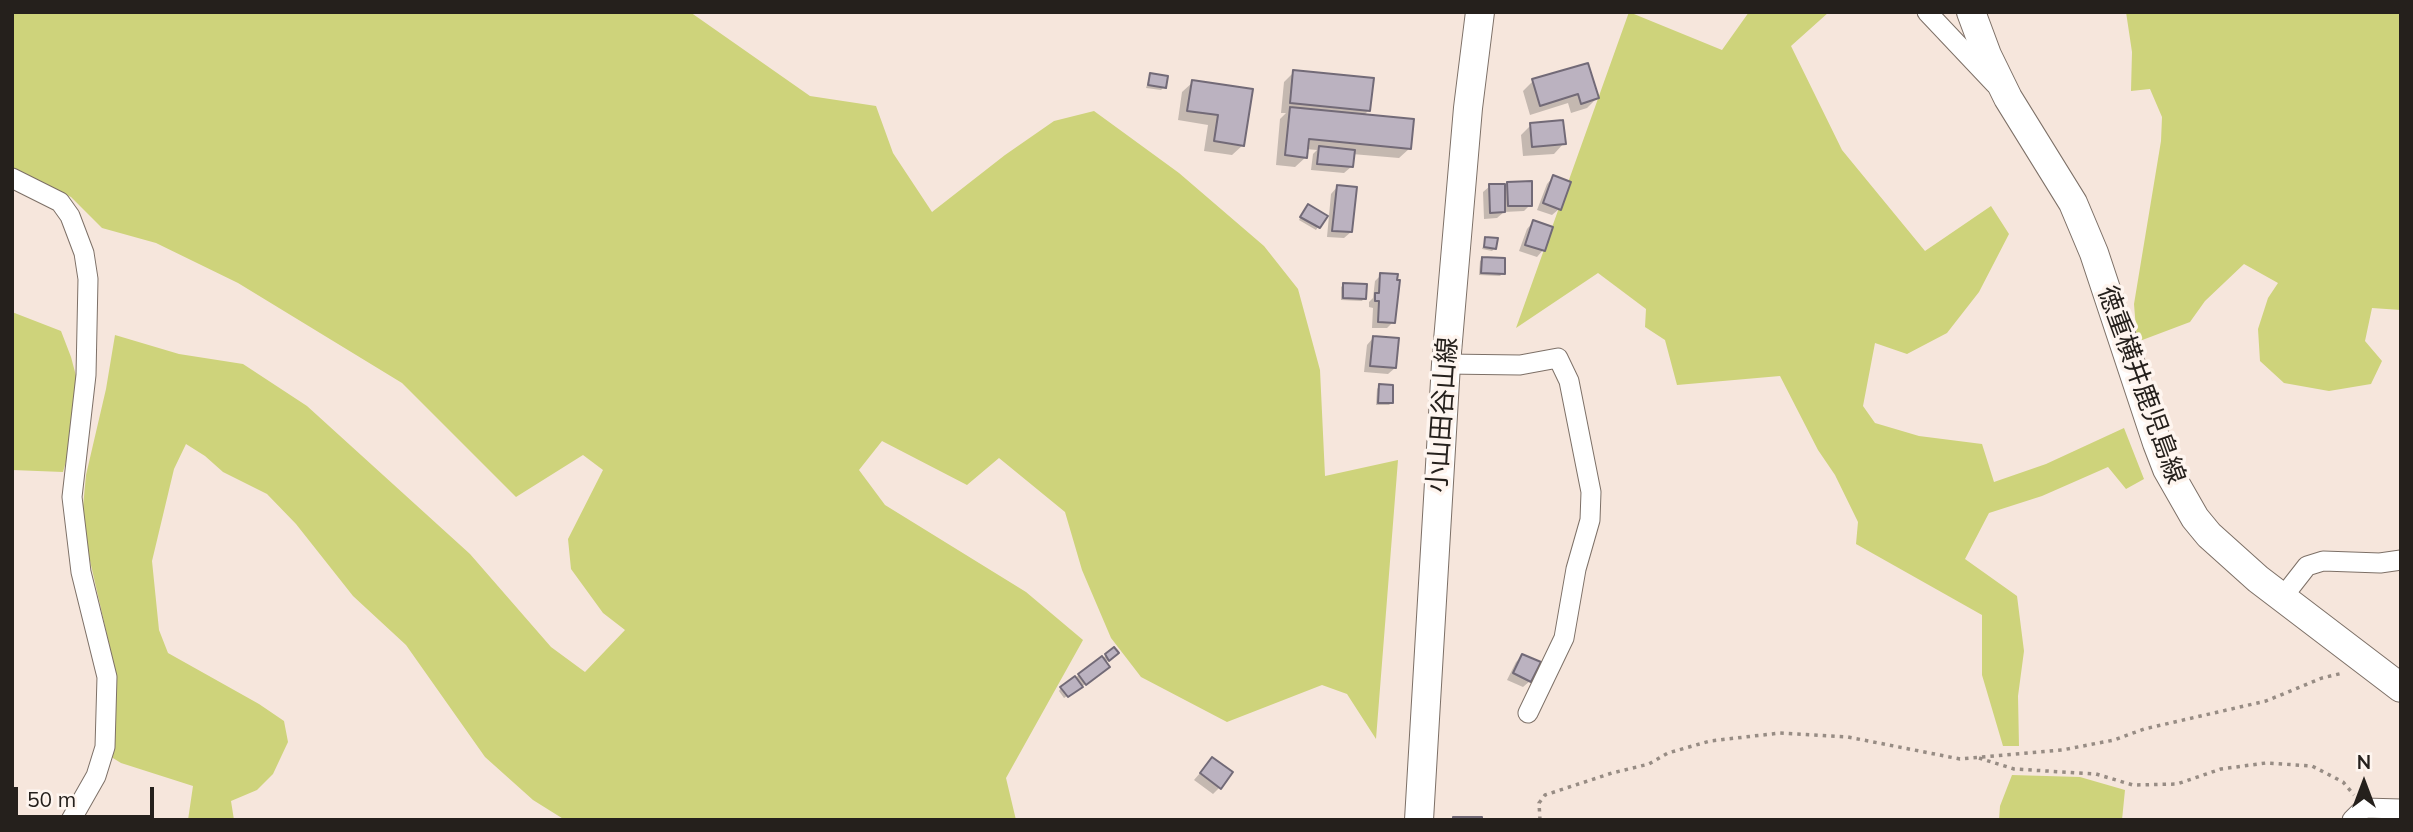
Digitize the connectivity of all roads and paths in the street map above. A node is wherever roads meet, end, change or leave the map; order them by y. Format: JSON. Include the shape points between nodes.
{"nodes":[{"id":1,"x":1480,"y":12,"type":"edge"},
{"id":2,"x":1927,"y":12,"type":"edge"},
{"id":3,"x":1971,"y":12,"type":"edge"},
{"id":4,"x":2008,"y":98,"type":"junction"},
{"id":5,"x":12,"y":178,"type":"edge"},
{"id":6,"x":1446,"y":364,"type":"junction"},
{"id":7,"x":2401,"y":560,"type":"edge"},
{"id":8,"x":2282,"y":598,"type":"junction"},
{"id":9,"x":2368,"y":663,"type":"junction"},
{"id":10,"x":2401,"y":688,"type":"edge"},
{"id":11,"x":1528,"y":713,"type":"dead end"},
{"id":12,"x":1977,"y":757,"type":"junction"},
{"id":13,"x":2401,"y":809,"type":"edge"},
{"id":14,"x":2358,"y":814,"type":"edge"},
{"id":15,"x":71,"y":820,"type":"edge"},
{"id":16,"x":1419,"y":820,"type":"edge"},
{"id":17,"x":1540,"y":820,"type":"edge"}],
"edges":[{"from":1,"to":6,"type":"main road","name":"小山田谷山線"},
{"from":2,"to":4,"type":"street"},
{"from":3,"to":4,"type":"main road","name":"徳重横井鹿児島線"},
{"from":4,"to":8,"type":"main road","name":"徳重横井鹿児島線","via":[[2073,203],[2157,443],[2181,497],[2209,536]]},
{"from":5,"to":15,"type":"street","via":[[60,202],[84,253],[88,279],[86,375],[72,497],[81,572],[107,677],[105,747],[96,776]]},
{"from":6,"to":11,"type":"street","via":[[1520,365],[1558,358],[1569,381],[1591,492],[1590,520],[1564,638]]},
{"from":6,"to":16,"type":"main road","name":"小山田谷山線"},
{"from":7,"to":8,"type":"street","via":[[2323,561],[2307,566]]},
{"from":8,"to":9,"type":"main road","name":"徳重横井鹿児島線"},
{"from":9,"to":10,"type":"main road","name":"徳重横井鹿児島線"},
{"from":9,"to":12,"type":"path","via":[[2266,701],[2114,740],[2062,750]]},
{"from":12,"to":14,"type":"path","via":[[2014,769],[2096,774],[2133,785],[2177,784],[2221,769],[2266,763],[2312,766],[2343,782]]},
{"from":12,"to":17,"type":"path","via":[[1960,759],[1848,737],[1807,734],[1710,741],[1545,794],[1539,803]]},
{"from":13,"to":14,"type":"street"}]}
